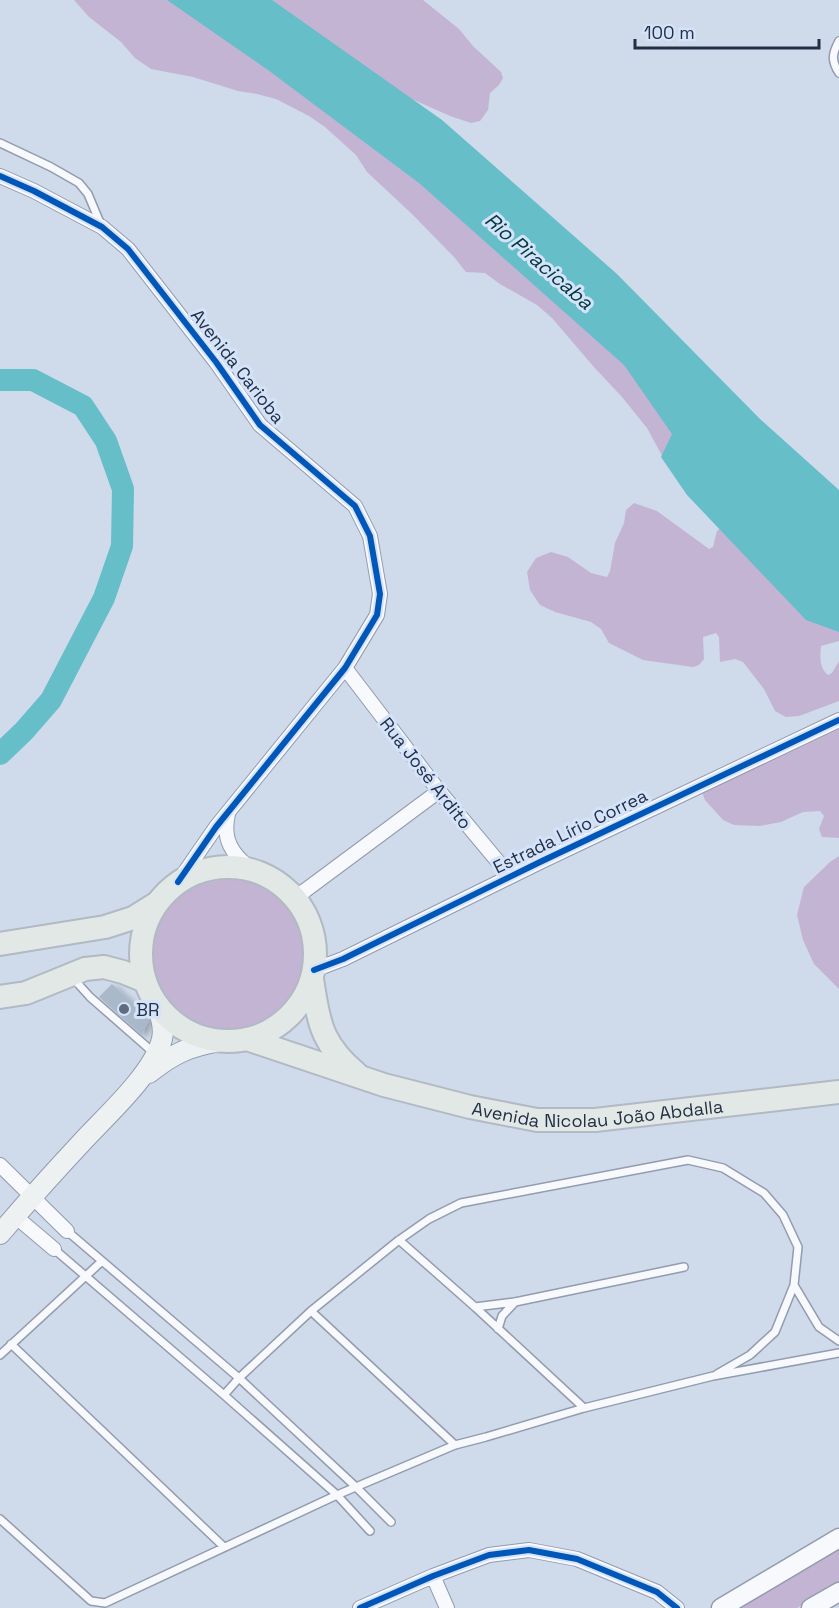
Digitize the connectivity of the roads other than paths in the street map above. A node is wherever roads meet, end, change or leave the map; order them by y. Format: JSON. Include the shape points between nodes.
{"nodes":[{"id":1,"x":839,"y":41,"type":"edge"},
{"id":2,"x":839,"y":73,"type":"edge"},
{"id":3,"x":0,"y":143,"type":"edge"},
{"id":4,"x":0,"y":176,"type":"edge"},
{"id":5,"x":102,"y":227,"type":"junction"},
{"id":6,"x":345,"y":668,"type":"junction"},
{"id":7,"x":838,"y":720,"type":"edge"},
{"id":8,"x":439,"y":791,"type":"junction"},
{"id":9,"x":228,"y":812,"type":"junction"},
{"id":10,"x":252,"y":870,"type":"junction"},
{"id":11,"x":510,"y":876,"type":"junction"},
{"id":12,"x":178,"y":882,"type":"junction"},
{"id":13,"x":295,"y":898,"type":"junction"},
{"id":14,"x":157,"y":903,"type":"junction"},
{"id":15,"x":0,"y":944,"type":"edge"},
{"id":16,"x":313,"y":974,"type":"junction"},
{"id":17,"x":71,"y":975,"type":"junction"},
{"id":18,"x":149,"y":990,"type":"junction"},
{"id":19,"x":0,"y":997,"type":"edge"},
{"id":20,"x":247,"y":1039,"type":"junction"},
{"id":21,"x":220,"y":1041,"type":"junction"},
{"id":22,"x":156,"y":1054,"type":"junction"},
{"id":23,"x":359,"y":1076,"type":"junction"},
{"id":24,"x":139,"y":1080,"type":"junction"},
{"id":25,"x":839,"y":1092,"type":"edge"},
{"id":26,"x":0,"y":1165,"type":"edge"},
{"id":27,"x":32,"y":1197,"type":"junction"},
{"id":28,"x":15,"y":1216,"type":"junction"},
{"id":29,"x":67,"y":1231,"type":"joint"},
{"id":30,"x":0,"y":1234,"type":"edge"},
{"id":31,"x":399,"y":1240,"type":"junction"},
{"id":32,"x":54,"y":1249,"type":"joint"},
{"id":33,"x":101,"y":1262,"type":"junction"},
{"id":34,"x":684,"y":1268,"type":"dead end"},
{"id":35,"x":86,"y":1275,"type":"junction"},
{"id":36,"x":794,"y":1285,"type":"junction"},
{"id":37,"x":515,"y":1302,"type":"junction"},
{"id":38,"x":475,"y":1307,"type":"junction"},
{"id":39,"x":311,"y":1311,"type":"junction"},
{"id":40,"x":498,"y":1329,"type":"junction"},
{"id":41,"x":839,"y":1341,"type":"edge"},
{"id":42,"x":11,"y":1344,"type":"junction"},
{"id":43,"x":839,"y":1353,"type":"edge"},
{"id":44,"x":0,"y":1354,"type":"edge"},
{"id":45,"x":713,"y":1376,"type":"junction"},
{"id":46,"x":239,"y":1378,"type":"junction"},
{"id":47,"x":224,"y":1395,"type":"junction"},
{"id":48,"x":584,"y":1408,"type":"junction"},
{"id":49,"x":455,"y":1445,"type":"junction"},
{"id":50,"x":356,"y":1487,"type":"junction"},
{"id":51,"x":337,"y":1495,"type":"junction"},
{"id":52,"x":0,"y":1519,"type":"edge"},
{"id":53,"x":391,"y":1522,"type":"dead end"},
{"id":54,"x":370,"y":1531,"type":"dead end"},
{"id":55,"x":839,"y":1538,"type":"edge"},
{"id":56,"x":224,"y":1547,"type":"junction"},
{"id":57,"x":433,"y":1576,"type":"junction"},
{"id":58,"x":839,"y":1592,"type":"edge"},
{"id":59,"x":360,"y":1608,"type":"edge"},
{"id":60,"x":447,"y":1608,"type":"edge"},
{"id":61,"x":677,"y":1608,"type":"edge"},
{"id":62,"x":721,"y":1608,"type":"edge"},
{"id":63,"x":811,"y":1608,"type":"edge"}],
"edges":[{"from":1,"to":2,"type":"lane","via":[[833,52]]},
{"from":3,"to":5,"type":"lane","via":[[79,183]]},
{"from":4,"to":5,"type":"street","name":"Avenida Carioba"},
{"from":5,"to":6,"type":"street","name":"Avenida Carioba","via":[[128,249],[260,425],[355,506],[370,536],[380,594],[377,615]]},
{"from":6,"to":8,"type":"street","name":"Rua José Ardito"},
{"from":6,"to":9,"type":"street","name":"Avenida Carioba"},
{"from":7,"to":11,"type":"street","name":"Estrada Lírio Correa"},
{"from":8,"to":11,"type":"street","name":"Rua José Ardito"},
{"from":8,"to":13,"type":"street"},
{"from":9,"to":10,"type":"street","via":[[225,827],[230,846]]},
{"from":9,"to":12,"type":"street","name":"Avenida Carioba"},
{"from":10,"to":12,"type":"main road","via":[[226,867],[201,871]]},
{"from":10,"to":13,"type":"main road","via":[[275,880]]},
{"from":11,"to":16,"type":"street","name":"Estrada Lírio Correa"},
{"from":12,"to":14,"type":"main road"},
{"from":13,"to":16,"type":"main road","via":[[312,932]]},
{"from":14,"to":15,"type":"main road","via":[[133,918],[105,927]]},
{"from":14,"to":18,"type":"main road","via":[[145,927],[141,954]]},
{"from":16,"to":20,"type":"main road","via":[[302,1000],[288,1018],[268,1032]]},
{"from":16,"to":23,"type":"main road","name":"Avenida Nicolau João Abdalla","via":[[325,1036]]},
{"from":17,"to":18,"type":"main road","via":[[104,967],[123,972]]},
{"from":17,"to":19,"type":"main road","via":[[26,993]]},
{"from":17,"to":22,"type":"lane","via":[[90,997]]},
{"from":18,"to":21,"type":"main road","via":[[171,1020],[194,1034]]},
{"from":18,"to":22,"type":"main road","via":[[162,1020],[163,1036]]},
{"from":20,"to":21,"type":"main road"},
{"from":20,"to":23,"type":"main road","name":"Avenida Nicolau João Abdalla"},
{"from":21,"to":24,"type":"main road","via":[[180,1052]]},
{"from":22,"to":24,"type":"main road"},
{"from":23,"to":25,"type":"main road","name":"Avenida Nicolau João Abdalla","via":[[470,1107],[537,1120],[595,1120]]},
{"from":24,"to":27,"type":"main road"},
{"from":26,"to":27,"type":"street"},
{"from":27,"to":28,"type":"main road"},
{"from":27,"to":29,"type":"street"},
{"from":28,"to":30,"type":"main road"},
{"from":28,"to":32,"type":"street"},
{"from":29,"to":33,"type":"lane"},
{"from":31,"to":36,"type":"lane","via":[[460,1203],[687,1160],[723,1168],[764,1193],[783,1215],[798,1247]]},
{"from":31,"to":38,"type":"lane"},
{"from":31,"to":39,"type":"lane"},
{"from":32,"to":35,"type":"lane"},
{"from":33,"to":35,"type":"lane"},
{"from":33,"to":46,"type":"lane"},
{"from":34,"to":37,"type":"lane"},
{"from":35,"to":42,"type":"lane"},
{"from":35,"to":47,"type":"lane"},
{"from":36,"to":41,"type":"lane","via":[[819,1327]]},
{"from":36,"to":45,"type":"lane","via":[[775,1332],[750,1355]]},
{"from":37,"to":38,"type":"lane"},
{"from":37,"to":40,"type":"lane","via":[[502,1316]]},
{"from":38,"to":40,"type":"lane"},
{"from":39,"to":46,"type":"lane"},
{"from":39,"to":49,"type":"lane"},
{"from":40,"to":48,"type":"lane"},
{"from":42,"to":44,"type":"lane"},
{"from":42,"to":56,"type":"lane"},
{"from":43,"to":45,"type":"lane"},
{"from":45,"to":48,"type":"lane"},
{"from":46,"to":47,"type":"lane"},
{"from":46,"to":50,"type":"lane"},
{"from":47,"to":51,"type":"lane"},
{"from":48,"to":49,"type":"lane"},
{"from":49,"to":50,"type":"lane"},
{"from":50,"to":51,"type":"lane"},
{"from":50,"to":53,"type":"lane"},
{"from":51,"to":54,"type":"lane"},
{"from":51,"to":56,"type":"lane"},
{"from":52,"to":56,"type":"lane","via":[[91,1601],[105,1603]]},
{"from":55,"to":62,"type":"street"},
{"from":57,"to":59,"type":"street"},
{"from":57,"to":60,"type":"street"},
{"from":57,"to":61,"type":"street","via":[[489,1555],[529,1550],[587,1563],[657,1592]]},
{"from":58,"to":63,"type":"street"}]}
